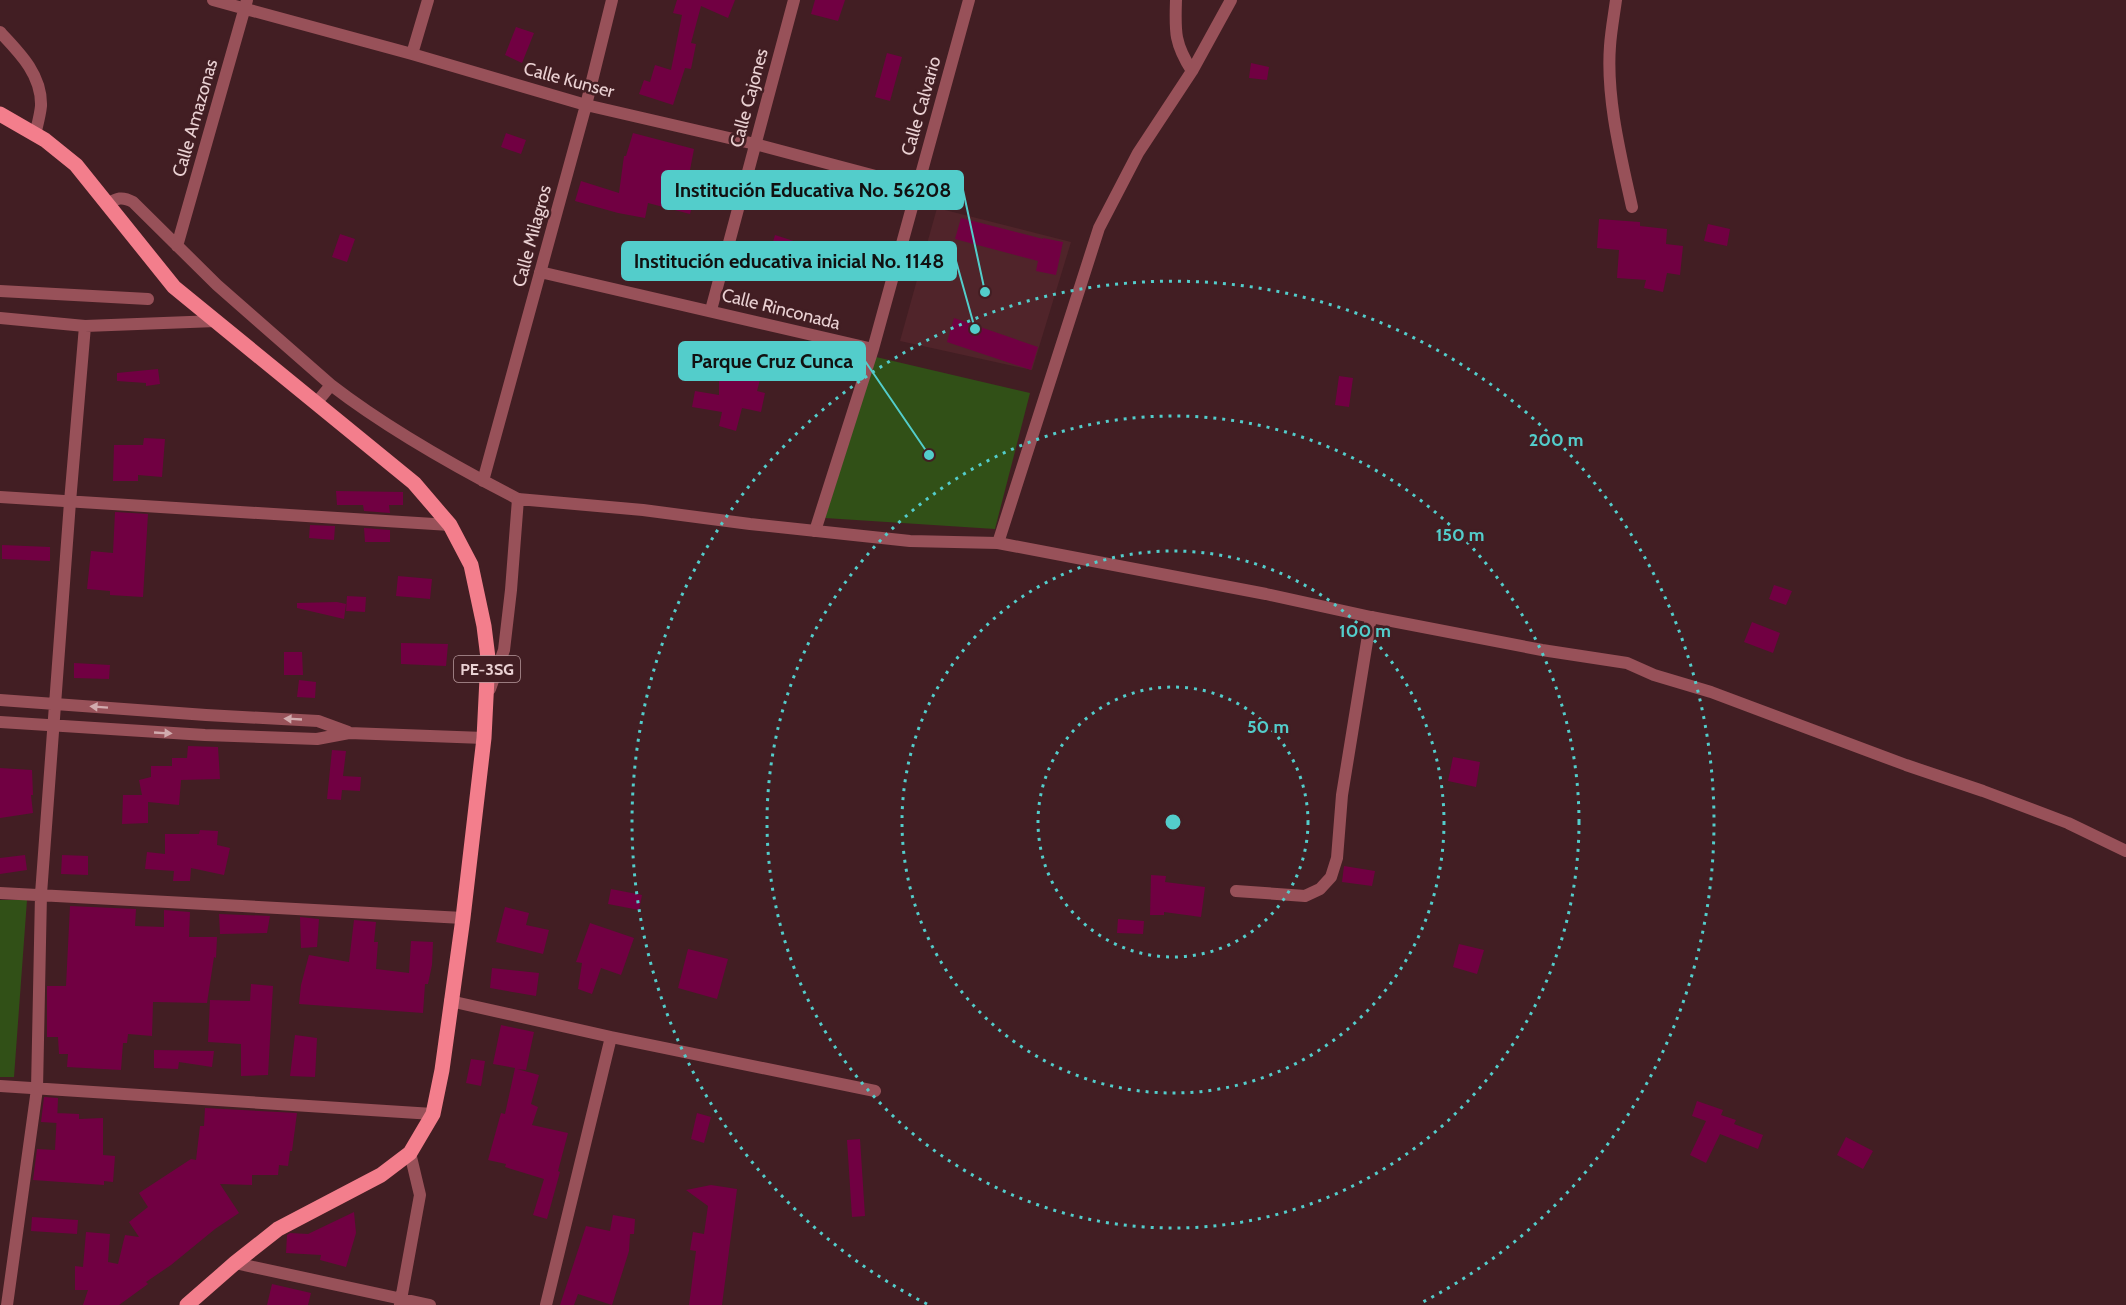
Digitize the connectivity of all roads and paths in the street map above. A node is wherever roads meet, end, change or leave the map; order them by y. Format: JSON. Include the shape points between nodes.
{"nodes":[{"id":1,"x":213,"y":0,"type":"edge"},
{"id":2,"x":428,"y":0,"type":"edge"},
{"id":3,"x":612,"y":0,"type":"edge"},
{"id":4,"x":794,"y":0,"type":"edge"},
{"id":5,"x":969,"y":0,"type":"edge"},
{"id":6,"x":1176,"y":0,"type":"edge"},
{"id":7,"x":1232,"y":0,"type":"edge"},
{"id":8,"x":1616,"y":0,"type":"edge"},
{"id":9,"x":246,"y":4,"type":"edge"},
{"id":10,"x":0,"y":32,"type":"edge"},
{"id":11,"x":412,"y":54,"type":"junction"},
{"id":12,"x":1192,"y":71,"type":"junction"},
{"id":13,"x":586,"y":105,"type":"junction"},
{"id":14,"x":2,"y":120,"type":"edge"},
{"id":15,"x":36,"y":135,"type":"junction"},
{"id":16,"x":755,"y":144,"type":"junction"},
{"id":17,"x":917,"y":187,"type":"junction"},
{"id":18,"x":107,"y":204,"type":"junction"},
{"id":19,"x":1632,"y":207,"type":"dead end"},
{"id":20,"x":177,"y":246,"type":"junction"},
{"id":21,"x":540,"y":272,"type":"junction"},
{"id":22,"x":0,"y":291,"type":"edge"},
{"id":23,"x":148,"y":299,"type":"dead end"},
{"id":24,"x":711,"y":310,"type":"junction"},
{"id":25,"x":0,"y":318,"type":"edge"},
{"id":26,"x":216,"y":321,"type":"junction"},
{"id":27,"x":85,"y":326,"type":"junction"},
{"id":28,"x":873,"y":349,"type":"junction"},
{"id":29,"x":331,"y":385,"type":"junction"},
{"id":30,"x":317,"y":402,"type":"junction"},
{"id":31,"x":483,"y":481,"type":"junction"},
{"id":32,"x":0,"y":497,"type":"edge"},
{"id":33,"x":518,"y":499,"type":"junction"},
{"id":34,"x":70,"y":502,"type":"junction"},
{"id":35,"x":450,"y":525,"type":"junction"},
{"id":36,"x":815,"y":531,"type":"junction"},
{"id":37,"x":998,"y":543,"type":"junction"},
{"id":38,"x":1371,"y":617,"type":"junction"},
{"id":39,"x":1,"y":700,"type":"edge"},
{"id":40,"x":486,"y":701,"type":"junction"},
{"id":41,"x":55,"y":704,"type":"junction"},
{"id":42,"x":206,"y":715,"type":"junction"},
{"id":43,"x":0,"y":720,"type":"edge"},
{"id":44,"x":53,"y":727,"type":"junction"},
{"id":45,"x":349,"y":733,"type":"junction"},
{"id":46,"x":206,"y":735,"type":"junction"},
{"id":47,"x":484,"y":738,"type":"junction"},
{"id":48,"x":2126,"y":851,"type":"edge"},
{"id":49,"x":1236,"y":891,"type":"dead end"},
{"id":50,"x":0,"y":893,"type":"edge"},
{"id":51,"x":41,"y":894,"type":"junction"},
{"id":52,"x":463,"y":918,"type":"junction"},
{"id":53,"x":450,"y":1001,"type":"junction"},
{"id":54,"x":611,"y":1037,"type":"junction"},
{"id":55,"x":0,"y":1086,"type":"edge"},
{"id":56,"x":37,"y":1089,"type":"junction"},
{"id":57,"x":875,"y":1091,"type":"dead end"},
{"id":58,"x":433,"y":1114,"type":"junction"},
{"id":59,"x":410,"y":1154,"type":"junction"},
{"id":60,"x":235,"y":1263,"type":"junction"},
{"id":61,"x":401,"y":1302,"type":"edge"},
{"id":62,"x":7,"y":1305,"type":"edge"},
{"id":63,"x":188,"y":1305,"type":"edge"},
{"id":64,"x":430,"y":1305,"type":"edge"},
{"id":65,"x":546,"y":1305,"type":"edge"}],
"edges":[{"from":1,"to":9,"type":"street","name":"Calle Kunser"},
{"from":2,"to":11,"type":"street"},
{"from":3,"to":13,"type":"street","name":"Calle Milagros"},
{"from":4,"to":16,"type":"street","name":"Calle Cajones"},
{"from":5,"to":17,"type":"street","name":"Calle Calvario"},
{"from":6,"to":12,"type":"street","via":[[1174,32]]},
{"from":7,"to":12,"type":"street"},
{"from":8,"to":19,"type":"street","via":[[1610,48],[1612,92]]},
{"from":9,"to":11,"type":"street","name":"Calle Kunser"},
{"from":9,"to":20,"type":"street","name":"Calle Amazonas"},
{"from":10,"to":15,"type":"street","via":[[26,60],[39,86],[41,106]]},
{"from":11,"to":13,"type":"street","name":"Calle Kunser"},
{"from":12,"to":37,"type":"street","via":[[1138,153],[1099,228]]},
{"from":13,"to":16,"type":"street","name":"Calle Kunser"},
{"from":13,"to":21,"type":"street","name":"Calle Milagros"},
{"from":14,"to":15,"type":"main road","number":"PE-3SG"},
{"from":15,"to":18,"type":"main road","number":"PE-3SG","via":[[76,165]]},
{"from":16,"to":17,"type":"street","name":"Calle Kunser"},
{"from":16,"to":24,"type":"street","name":"Calle Cajones"},
{"from":17,"to":28,"type":"street","name":"Calle Calvario"},
{"from":18,"to":20,"type":"street","via":[[117,198],[133,202]]},
{"from":18,"to":26,"type":"main road","number":"PE-3SG","via":[[174,288]]},
{"from":20,"to":29,"type":"street"},
{"from":21,"to":24,"type":"street","name":"Calle Rinconada"},
{"from":21,"to":31,"type":"street","name":"Calle Milagros"},
{"from":22,"to":23,"type":"street"},
{"from":24,"to":28,"type":"street","name":"Calle Rinconada"},
{"from":25,"to":27,"type":"street"},
{"from":26,"to":27,"type":"street"},
{"from":26,"to":30,"type":"main road","number":"PE-3SG"},
{"from":27,"to":34,"type":"street"},
{"from":28,"to":36,"type":"street","name":"Calle Calvario"},
{"from":29,"to":30,"type":"street"},
{"from":29,"to":31,"type":"street","via":[[355,404]]},
{"from":30,"to":35,"type":"main road","number":"PE-3SG","via":[[414,483]]},
{"from":31,"to":33,"type":"street"},
{"from":32,"to":34,"type":"street"},
{"from":33,"to":36,"type":"street"},
{"from":33,"to":40,"type":"street","via":[[504,650]]},
{"from":34,"to":35,"type":"street"},
{"from":34,"to":41,"type":"street"},
{"from":35,"to":40,"type":"main road","number":"PE-3SG","via":[[471,565],[477,591],[488,658]]},
{"from":36,"to":37,"type":"street","via":[[910,541]]},
{"from":37,"to":38,"type":"street"},
{"from":38,"to":48,"type":"street","via":[[1627,663],[2068,823]]},
{"from":38,"to":49,"type":"street","via":[[1344,783],[1338,858],[1331,877],[1320,889],[1305,896]]},
{"from":39,"to":41,"type":"street"},
{"from":39,"to":43,"type":"street"},
{"from":40,"to":47,"type":"main road","number":"PE-3SG"},
{"from":42,"to":41,"type":"street","one_way":true},
{"from":41,"to":44,"type":"street"},
{"from":45,"to":42,"type":"street","one_way":true,"via":[[318,721]]},
{"from":42,"to":46,"type":"street"},
{"from":43,"to":44,"type":"street"},
{"from":44,"to":46,"type":"street","one_way":true},
{"from":44,"to":51,"type":"street"},
{"from":45,"to":46,"type":"street","via":[[317,739]]},
{"from":45,"to":47,"type":"street"},
{"from":47,"to":52,"type":"main road","number":"PE-3SG"},
{"from":50,"to":51,"type":"street"},
{"from":51,"to":52,"type":"street"},
{"from":51,"to":56,"type":"street"},
{"from":52,"to":53,"type":"main road","number":"PE-3SG"},
{"from":53,"to":54,"type":"street"},
{"from":53,"to":58,"type":"main road","number":"PE-3SG"},
{"from":54,"to":57,"type":"street"},
{"from":54,"to":65,"type":"street"},
{"from":55,"to":56,"type":"street"},
{"from":56,"to":58,"type":"street"},
{"from":56,"to":62,"type":"street"},
{"from":58,"to":59,"type":"main road","number":"PE-3SG"},
{"from":59,"to":60,"type":"main road","number":"PE-3SG","via":[[381,1175],[278,1229]]},
{"from":59,"to":61,"type":"street","via":[[420,1195]]},
{"from":60,"to":61,"type":"street"},
{"from":60,"to":63,"type":"main road","number":"PE-3SG"},
{"from":61,"to":64,"type":"street"}]}
